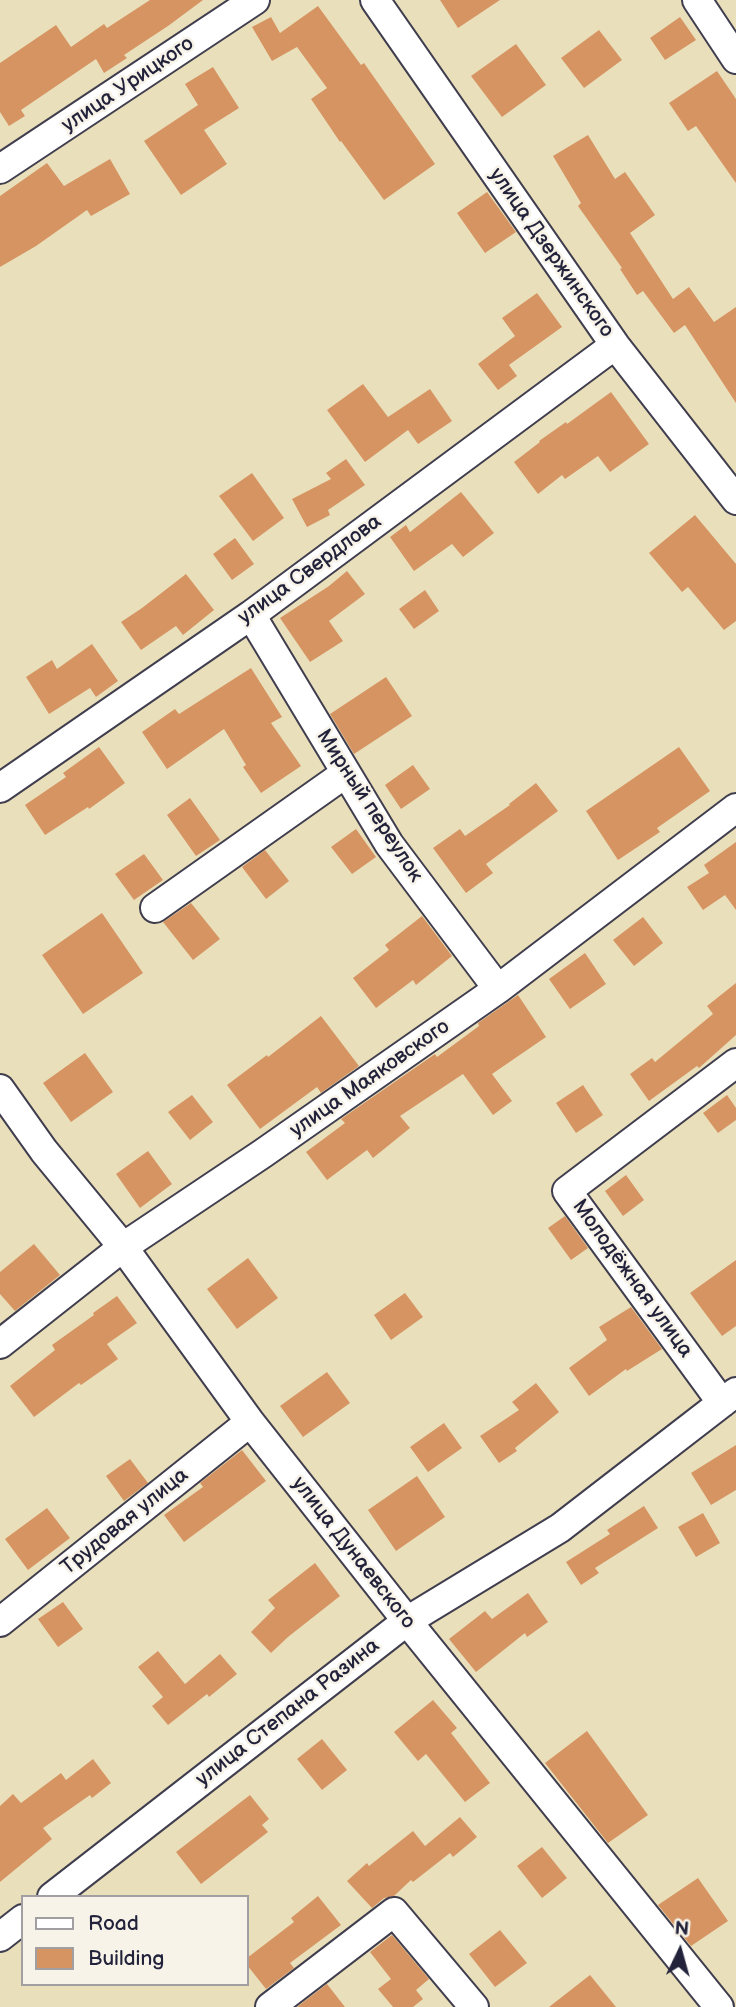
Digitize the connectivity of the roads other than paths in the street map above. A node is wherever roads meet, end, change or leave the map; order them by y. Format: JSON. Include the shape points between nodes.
{"nodes":[{"id":1,"x":255,"y":0,"type":"edge"},
{"id":2,"x":374,"y":0,"type":"edge"},
{"id":3,"x":697,"y":0,"type":"edge"},
{"id":4,"x":736,"y":59,"type":"edge"},
{"id":5,"x":0,"y":169,"type":"edge"},
{"id":6,"x":615,"y":345,"type":"junction"},
{"id":7,"x":736,"y":500,"type":"edge"},
{"id":8,"x":251,"y":615,"type":"junction"},
{"id":9,"x":346,"y":773,"type":"junction"},
{"id":10,"x":0,"y":788,"type":"edge"},
{"id":11,"x":736,"y":808,"type":"edge"},
{"id":12,"x":155,"y":908,"type":"dead end"},
{"id":13,"x":498,"y":989,"type":"junction"},
{"id":14,"x":736,"y":1063,"type":"edge"},
{"id":15,"x":0,"y":1089,"type":"edge"},
{"id":16,"x":123,"y":1247,"type":"junction"},
{"id":17,"x":0,"y":1344,"type":"edge"},
{"id":18,"x":729,"y":1397,"type":"edge"},
{"id":19,"x":250,"y":1422,"type":"junction"},
{"id":20,"x":407,"y":1621,"type":"junction"},
{"id":21,"x":0,"y":1622,"type":"edge"},
{"id":22,"x":54,"y":1895,"type":"edge"},
{"id":23,"x":21,"y":1921,"type":"edge"},
{"id":24,"x":0,"y":1937,"type":"edge"},
{"id":25,"x":736,"y":2002,"type":"edge"},
{"id":26,"x":270,"y":2007,"type":"edge"},
{"id":27,"x":474,"y":2007,"type":"edge"},
{"id":28,"x":719,"y":2007,"type":"edge"},
{"id":29,"x":729,"y":2007,"type":"edge"}],
"edges":[{"from":1,"to":5,"type":"street","name":"улица Урицкого"},
{"from":2,"to":6,"type":"street","name":"улица Дзержинского"},
{"from":3,"to":4,"type":"street"},
{"from":6,"to":7,"type":"street","name":"улица Дзержинского"},
{"from":6,"to":8,"type":"street","name":"улица Свердлова"},
{"from":8,"to":9,"type":"street","name":"Мирный переулок"},
{"from":8,"to":10,"type":"street","name":"улица Свердлова"},
{"from":9,"to":12,"type":"street"},
{"from":9,"to":13,"type":"street","name":"Мирный переулок","via":[[389,844]]},
{"from":11,"to":13,"type":"street","name":"улица Маяковского"},
{"from":13,"to":16,"type":"street","name":"улица Маяковского"},
{"from":14,"to":18,"type":"street","name":"Молодёжная улица","via":[[568,1191]]},
{"from":15,"to":16,"type":"street","name":"улица Дунаевского"},
{"from":16,"to":17,"type":"street","name":"улица Маяковского"},
{"from":16,"to":19,"type":"street","name":"улица Дунаевского"},
{"from":18,"to":20,"type":"street","name":"улица Степана Разина","via":[[560,1528]]},
{"from":19,"to":20,"type":"street","name":"улица Дунаевского"},
{"from":19,"to":21,"type":"street","name":"Трудовая улица"},
{"from":20,"to":22,"type":"street","name":"улица Степана Разина"},
{"from":20,"to":28,"type":"street","name":"улица Дунаевского"},
{"from":23,"to":24,"type":"street"},
{"from":25,"to":29,"type":"street"},
{"from":26,"to":27,"type":"street","via":[[394,1912]]}]}
